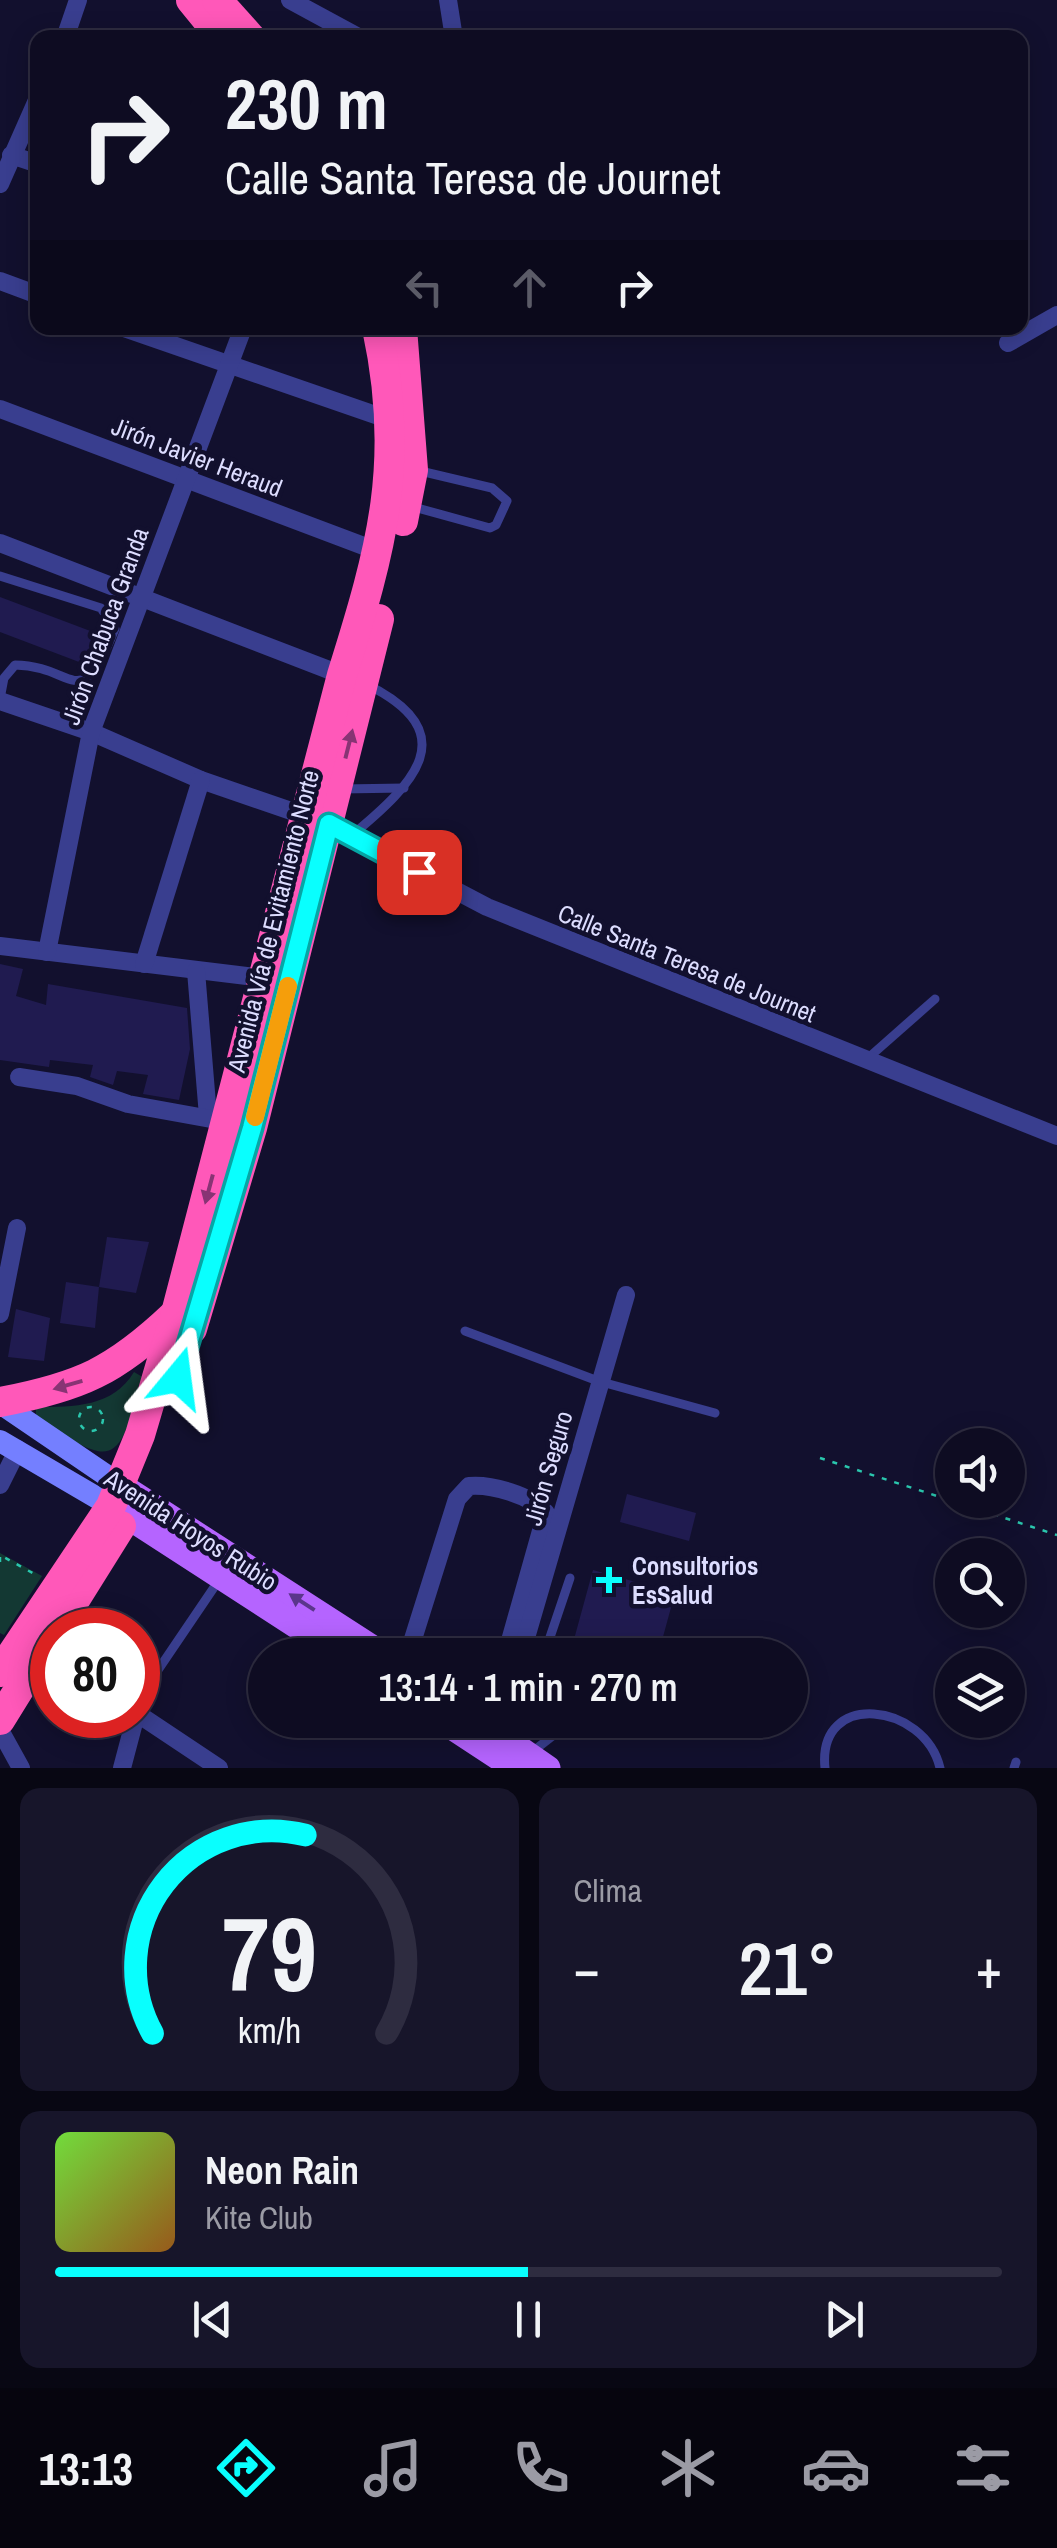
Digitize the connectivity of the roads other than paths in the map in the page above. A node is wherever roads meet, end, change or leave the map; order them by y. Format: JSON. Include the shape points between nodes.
{"nodes":[{"id":1,"x":78,"y":0,"type":"edge"},
{"id":2,"x":191,"y":0,"type":"edge"},
{"id":3,"x":216,"y":0,"type":"edge"},
{"id":4,"x":290,"y":0,"type":"edge"},
{"id":5,"x":448,"y":0,"type":"edge"},
{"id":6,"x":67,"y":30,"type":"edge"},
{"id":7,"x":215,"y":30,"type":"edge"},
{"id":8,"x":244,"y":30,"type":"edge"},
{"id":9,"x":345,"y":30,"type":"edge"},
{"id":10,"x":453,"y":30,"type":"edge"},
{"id":11,"x":30,"y":115,"type":"edge"},
{"id":12,"x":11,"y":155,"type":"junction"},
{"id":13,"x":30,"y":161,"type":"edge"},
{"id":14,"x":0,"y":184,"type":"edge"},
{"id":15,"x":0,"y":281,"type":"edge"},
{"id":16,"x":30,"y":292,"type":"edge"},
{"id":17,"x":1057,"y":316,"type":"edge"},
{"id":18,"x":1028,"y":331,"type":"edge"},
{"id":19,"x":143,"y":335,"type":"edge"},
{"id":20,"x":240,"y":335,"type":"edge"},
{"id":21,"x":378,"y":335,"type":"edge"},
{"id":22,"x":403,"y":335,"type":"edge"},
{"id":23,"x":1021,"y":335,"type":"edge"},
{"id":24,"x":1008,"y":342,"type":"dead end"},
{"id":25,"x":228,"y":367,"type":"junction"},
{"id":26,"x":0,"y":409,"type":"edge"},
{"id":27,"x":390,"y":420,"type":"junction"},
{"id":28,"x":414,"y":470,"type":"junction"},
{"id":29,"x":186,"y":480,"type":"junction"},
{"id":30,"x":406,"y":505,"type":"junction"},
{"id":31,"x":0,"y":543,"type":"edge"},
{"id":32,"x":377,"y":550,"type":"junction"},
{"id":33,"x":0,"y":576,"type":"edge"},
{"id":34,"x":143,"y":598,"type":"junction"},
{"id":35,"x":353,"y":679,"type":"junction"},
{"id":36,"x":0,"y":700,"type":"edge"},
{"id":37,"x":91,"y":732,"type":"junction"},
{"id":38,"x":201,"y":780,"type":"junction"},
{"id":39,"x":338,"y":788,"type":"junction"},
{"id":40,"x":404,"y":788,"type":"junction"},
{"id":41,"x":329,"y":825,"type":"junction"},
{"id":42,"x":0,"y":946,"type":"edge"},
{"id":43,"x":47,"y":952,"type":"junction"},
{"id":44,"x":144,"y":964,"type":"junction"},
{"id":45,"x":196,"y":971,"type":"junction"},
{"id":46,"x":264,"y":978,"type":"junction"},
{"id":47,"x":935,"y":999,"type":"dead end"},
{"id":48,"x":865,"y":1061,"type":"junction"},
{"id":49,"x":19,"y":1077,"type":"dead end"},
{"id":50,"x":229,"y":1122,"type":"junction"},
{"id":51,"x":1057,"y":1136,"type":"edge"},
{"id":52,"x":17,"y":1228,"type":"dead end"},
{"id":53,"x":626,"y":1295,"type":"dead end"},
{"id":54,"x":176,"y":1313,"type":"junction"},
{"id":55,"x":0,"y":1314,"type":"edge"},
{"id":56,"x":465,"y":1331,"type":"dead end"},
{"id":57,"x":598,"y":1380,"type":"junction"},
{"id":58,"x":0,"y":1402,"type":"edge"},
{"id":59,"x":716,"y":1413,"type":"dead end"},
{"id":60,"x":9,"y":1445,"type":"edge"},
{"id":61,"x":0,"y":1485,"type":"edge"},
{"id":62,"x":123,"y":1501,"type":"junction"},
{"id":63,"x":220,"y":1577,"type":"junction"},
{"id":64,"x":570,"y":1578,"type":"dead end"},
{"id":65,"x":69,"y":1608,"type":"edge"},
{"id":66,"x":315,"y":1638,"type":"edge"},
{"id":67,"x":355,"y":1638,"type":"edge"},
{"id":68,"x":413,"y":1638,"type":"edge"},
{"id":69,"x":511,"y":1638,"type":"edge"},
{"id":70,"x":526,"y":1638,"type":"edge"},
{"id":71,"x":550,"y":1638,"type":"edge"},
{"id":72,"x":2,"y":1658,"type":"edge"},
{"id":73,"x":160,"y":1667,"type":"edge"},
{"id":74,"x":30,"y":1675,"type":"edge"},
{"id":75,"x":0,"y":1720,"type":"edge"},
{"id":76,"x":0,"y":1730,"type":"edge"},
{"id":77,"x":160,"y":1730,"type":"edge"},
{"id":78,"x":130,"y":1738,"type":"edge"},
{"id":79,"x":21,"y":1768,"type":"edge"},
{"id":80,"x":122,"y":1768,"type":"edge"},
{"id":81,"x":219,"y":1768,"type":"edge"},
{"id":82,"x":825,"y":1768,"type":"edge"},
{"id":83,"x":940,"y":1768,"type":"edge"}],
"edges":[{"from":1,"to":6,"type":"street"},
{"from":2,"to":7,"type":"highway"},
{"from":3,"to":8,"type":"highway"},
{"from":4,"to":9,"type":"street"},
{"from":5,"to":10,"type":"street"},
{"from":11,"to":12,"type":"street"},
{"from":12,"to":13,"type":"street"},
{"from":12,"to":14,"type":"street"},
{"from":15,"to":16,"type":"street"},
{"from":17,"to":18,"type":"street"},
{"from":19,"to":25,"type":"street"},
{"from":20,"to":25,"type":"street","name":"Jirón Chabuca Granda"},
{"from":21,"to":27,"type":"highway","name":"Avenida Vía de Evitamiento Norte"},
{"from":22,"to":28,"type":"highway","name":"Avenida Vía de Evitamiento Norte"},
{"from":23,"to":24,"type":"street"},
{"from":25,"to":27,"type":"street"},
{"from":25,"to":29,"type":"street","name":"Jirón Chabuca Granda"},
{"from":26,"to":29,"type":"street","name":"Jirón Javier Heraud"},
{"from":27,"to":32,"type":"highway","name":"Avenida Vía de Evitamiento Norte","via":[[394,444]]},
{"from":28,"to":30,"type":"highway","name":"Avenida Vía de Evitamiento Norte"},
{"from":28,"to":30,"type":"lane","via":[[492,488],[508,502],[490,528]]},
{"from":29,"to":32,"type":"street","name":"Jirón Javier Heraud"},
{"from":29,"to":34,"type":"street","name":"Jirón Chabuca Granda"},
{"from":30,"to":35,"type":"highway","name":"Avenida Vía de Evitamiento Norte"},
{"from":31,"to":34,"type":"street"},
{"from":32,"to":35,"type":"highway","name":"Avenida Vía de Evitamiento Norte"},
{"from":33,"to":36,"type":"lane","via":[[101,608],[114,629],[87,678],[66,682],[16,664],[4,678]]},
{"from":34,"to":35,"type":"street"},
{"from":34,"to":37,"type":"street","name":"Jirón Chabuca Granda"},
{"from":39,"to":35,"type":"highway","name":"Avenida Vía de Evitamiento Norte","one_way":true},
{"from":35,"to":40,"type":"lane","via":[[398,700],[423,734],[417,769]]},
{"from":35,"to":41,"type":"highway","name":"Avenida Vía de Evitamiento Norte"},
{"from":36,"to":37,"type":"street","name":"Calle Santa Teresa de Journet"},
{"from":37,"to":38,"type":"street","name":"Calle Santa Teresa de Journet"},
{"from":37,"to":43,"type":"street","name":"Jirón Chabuca Granda"},
{"from":38,"to":41,"type":"street","name":"Calle Santa Teresa de Journet"},
{"from":38,"to":44,"type":"street"},
{"from":39,"to":40,"type":"lane"},
{"from":39,"to":41,"type":"highway","name":"Avenida Vía de Evitamiento Norte"},
{"from":40,"to":41,"type":"lane"},
{"from":41,"to":46,"type":"highway","name":"Avenida Vía de Evitamiento Norte"},
{"from":41,"to":48,"type":"street","name":"Calle Santa Teresa de Journet","via":[[487,907]]},
{"from":41,"to":50,"type":"highway","name":"Avenida Vía de Evitamiento Norte"},
{"from":42,"to":43,"type":"street"},
{"from":43,"to":44,"type":"street"},
{"from":44,"to":45,"type":"street"},
{"from":45,"to":46,"type":"street"},
{"from":45,"to":50,"type":"street"},
{"from":46,"to":50,"type":"highway","name":"Avenida Vía de Evitamiento Norte"},
{"from":47,"to":48,"type":"lane"},
{"from":48,"to":51,"type":"street","name":"Calle Santa Teresa de Journet"},
{"from":49,"to":50,"type":"street"},
{"from":50,"to":54,"type":"highway","name":"Avenida Vía de Evitamiento Norte","one_way":true},
{"from":50,"to":62,"type":"highway","name":"Avenida Vía de Evitamiento Norte","via":[[158,1446]]},
{"from":52,"to":55,"type":"street"},
{"from":53,"to":57,"type":"street","name":"Jirón Seguro"},
{"from":54,"to":58,"type":"highway","one_way":true,"via":[[96,1377]]},
{"from":54,"to":62,"type":"highway","name":"Avenida Vía de Evitamiento Norte"},
{"from":56,"to":57,"type":"lane"},
{"from":57,"to":59,"type":"lane"},
{"from":57,"to":70,"type":"street","name":"Jirón Seguro"},
{"from":58,"to":62,"type":"street","name":"Avenida Hoyos Rubio"},
{"from":60,"to":61,"type":"street"},
{"from":60,"to":62,"type":"street","name":"Avenida Hoyos Rubio"},
{"from":62,"to":63,"type":"main road","name":"Avenida Hoyos Rubio"},
{"from":62,"to":65,"type":"highway"},
{"from":67,"to":62,"type":"main road","name":"Avenida Hoyos Rubio","one_way":true},
{"from":62,"to":72,"type":"highway"},
{"from":63,"to":66,"type":"main road","name":"Avenida Hoyos Rubio"},
{"from":63,"to":73,"type":"lane"},
{"from":64,"to":71,"type":"lane"},
{"from":68,"to":69,"type":"street","via":[[457,1499],[480,1485],[534,1502],[546,1513]]},
{"from":74,"to":75,"type":"highway"},
{"from":76,"to":79,"type":"street"},
{"from":77,"to":81,"type":"street"},
{"from":78,"to":80,"type":"street"},
{"from":82,"to":83,"type":"lane","via":[[826,1740],[834,1728],[844,1719],[878,1714],[925,1735]]}]}
